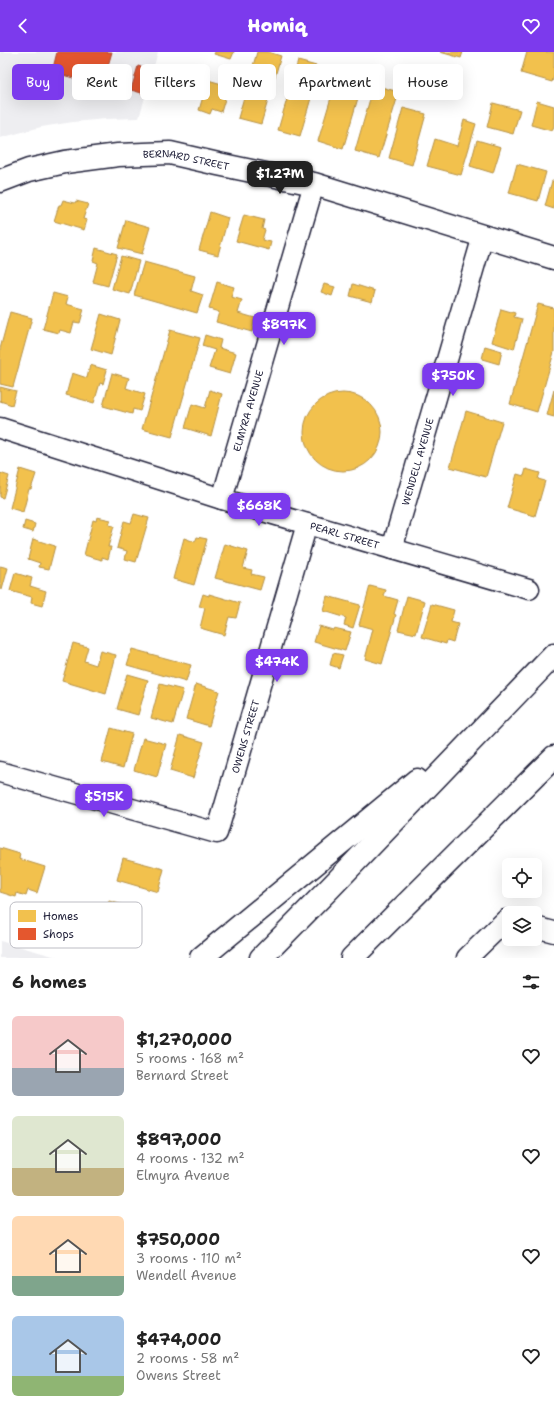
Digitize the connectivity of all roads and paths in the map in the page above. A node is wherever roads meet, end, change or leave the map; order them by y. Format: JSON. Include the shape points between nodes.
{"nodes":[{"id":1,"x":0,"y":181,"type":"edge"},
{"id":2,"x":314,"y":184,"type":"junction"},
{"id":3,"x":483,"y":236,"type":"junction"},
{"id":4,"x":554,"y":258,"type":"edge"},
{"id":5,"x":0,"y":428,"type":"edge"},
{"id":6,"x":222,"y":499,"type":"junction"},
{"id":7,"x":307,"y":524,"type":"junction"},
{"id":8,"x":392,"y":549,"type":"junction"},
{"id":9,"x":529,"y":589,"type":"dead end"},
{"id":10,"x":554,"y":654,"type":"edge"},
{"id":11,"x":491,"y":719,"type":"junction"},
{"id":12,"x":554,"y":757,"type":"edge"},
{"id":13,"x":0,"y":772,"type":"edge"},
{"id":14,"x":474,"y":837,"type":"junction"},
{"id":15,"x":502,"y":924,"type":"edge"},
{"id":16,"x":542,"y":929,"type":"edge"},
{"id":17,"x":554,"y":932,"type":"edge"},
{"id":18,"x":201,"y":958,"type":"edge"},
{"id":19,"x":261,"y":958,"type":"edge"},
{"id":20,"x":352,"y":958,"type":"edge"},
{"id":21,"x":374,"y":958,"type":"edge"},
{"id":22,"x":467,"y":958,"type":"edge"}],
"edges":[{"from":1,"to":2,"type":"main road","name":"BERNARD STREET","via":[[29,170],[65,162],[170,152]]},
{"from":2,"to":3,"type":"main road","name":"BERNARD STREET"},
{"from":2,"to":6,"type":"street","name":"ELMYRA AVENUE"},
{"from":3,"to":4,"type":"main road","name":"BERNARD STREET"},
{"from":3,"to":8,"type":"street","name":"WENDELL AVENUE"},
{"from":5,"to":6,"type":"street","name":"PEARL STREET"},
{"from":6,"to":7,"type":"street","name":"PEARL STREET"},
{"from":7,"to":8,"type":"street","name":"PEARL STREET"},
{"from":7,"to":13,"type":"street","name":"OWENS STREET","via":[[217,833]]},
{"from":8,"to":9,"type":"street","name":"PEARL STREET"},
{"from":10,"to":11,"type":"main road"},
{"from":11,"to":18,"type":"main road"},
{"from":11,"to":19,"type":"main road"},
{"from":12,"to":14,"type":"main road"},
{"from":14,"to":20,"type":"main road"},
{"from":14,"to":21,"type":"main road"},
{"from":15,"to":22,"type":"street"},
{"from":16,"to":17,"type":"street"}]}
